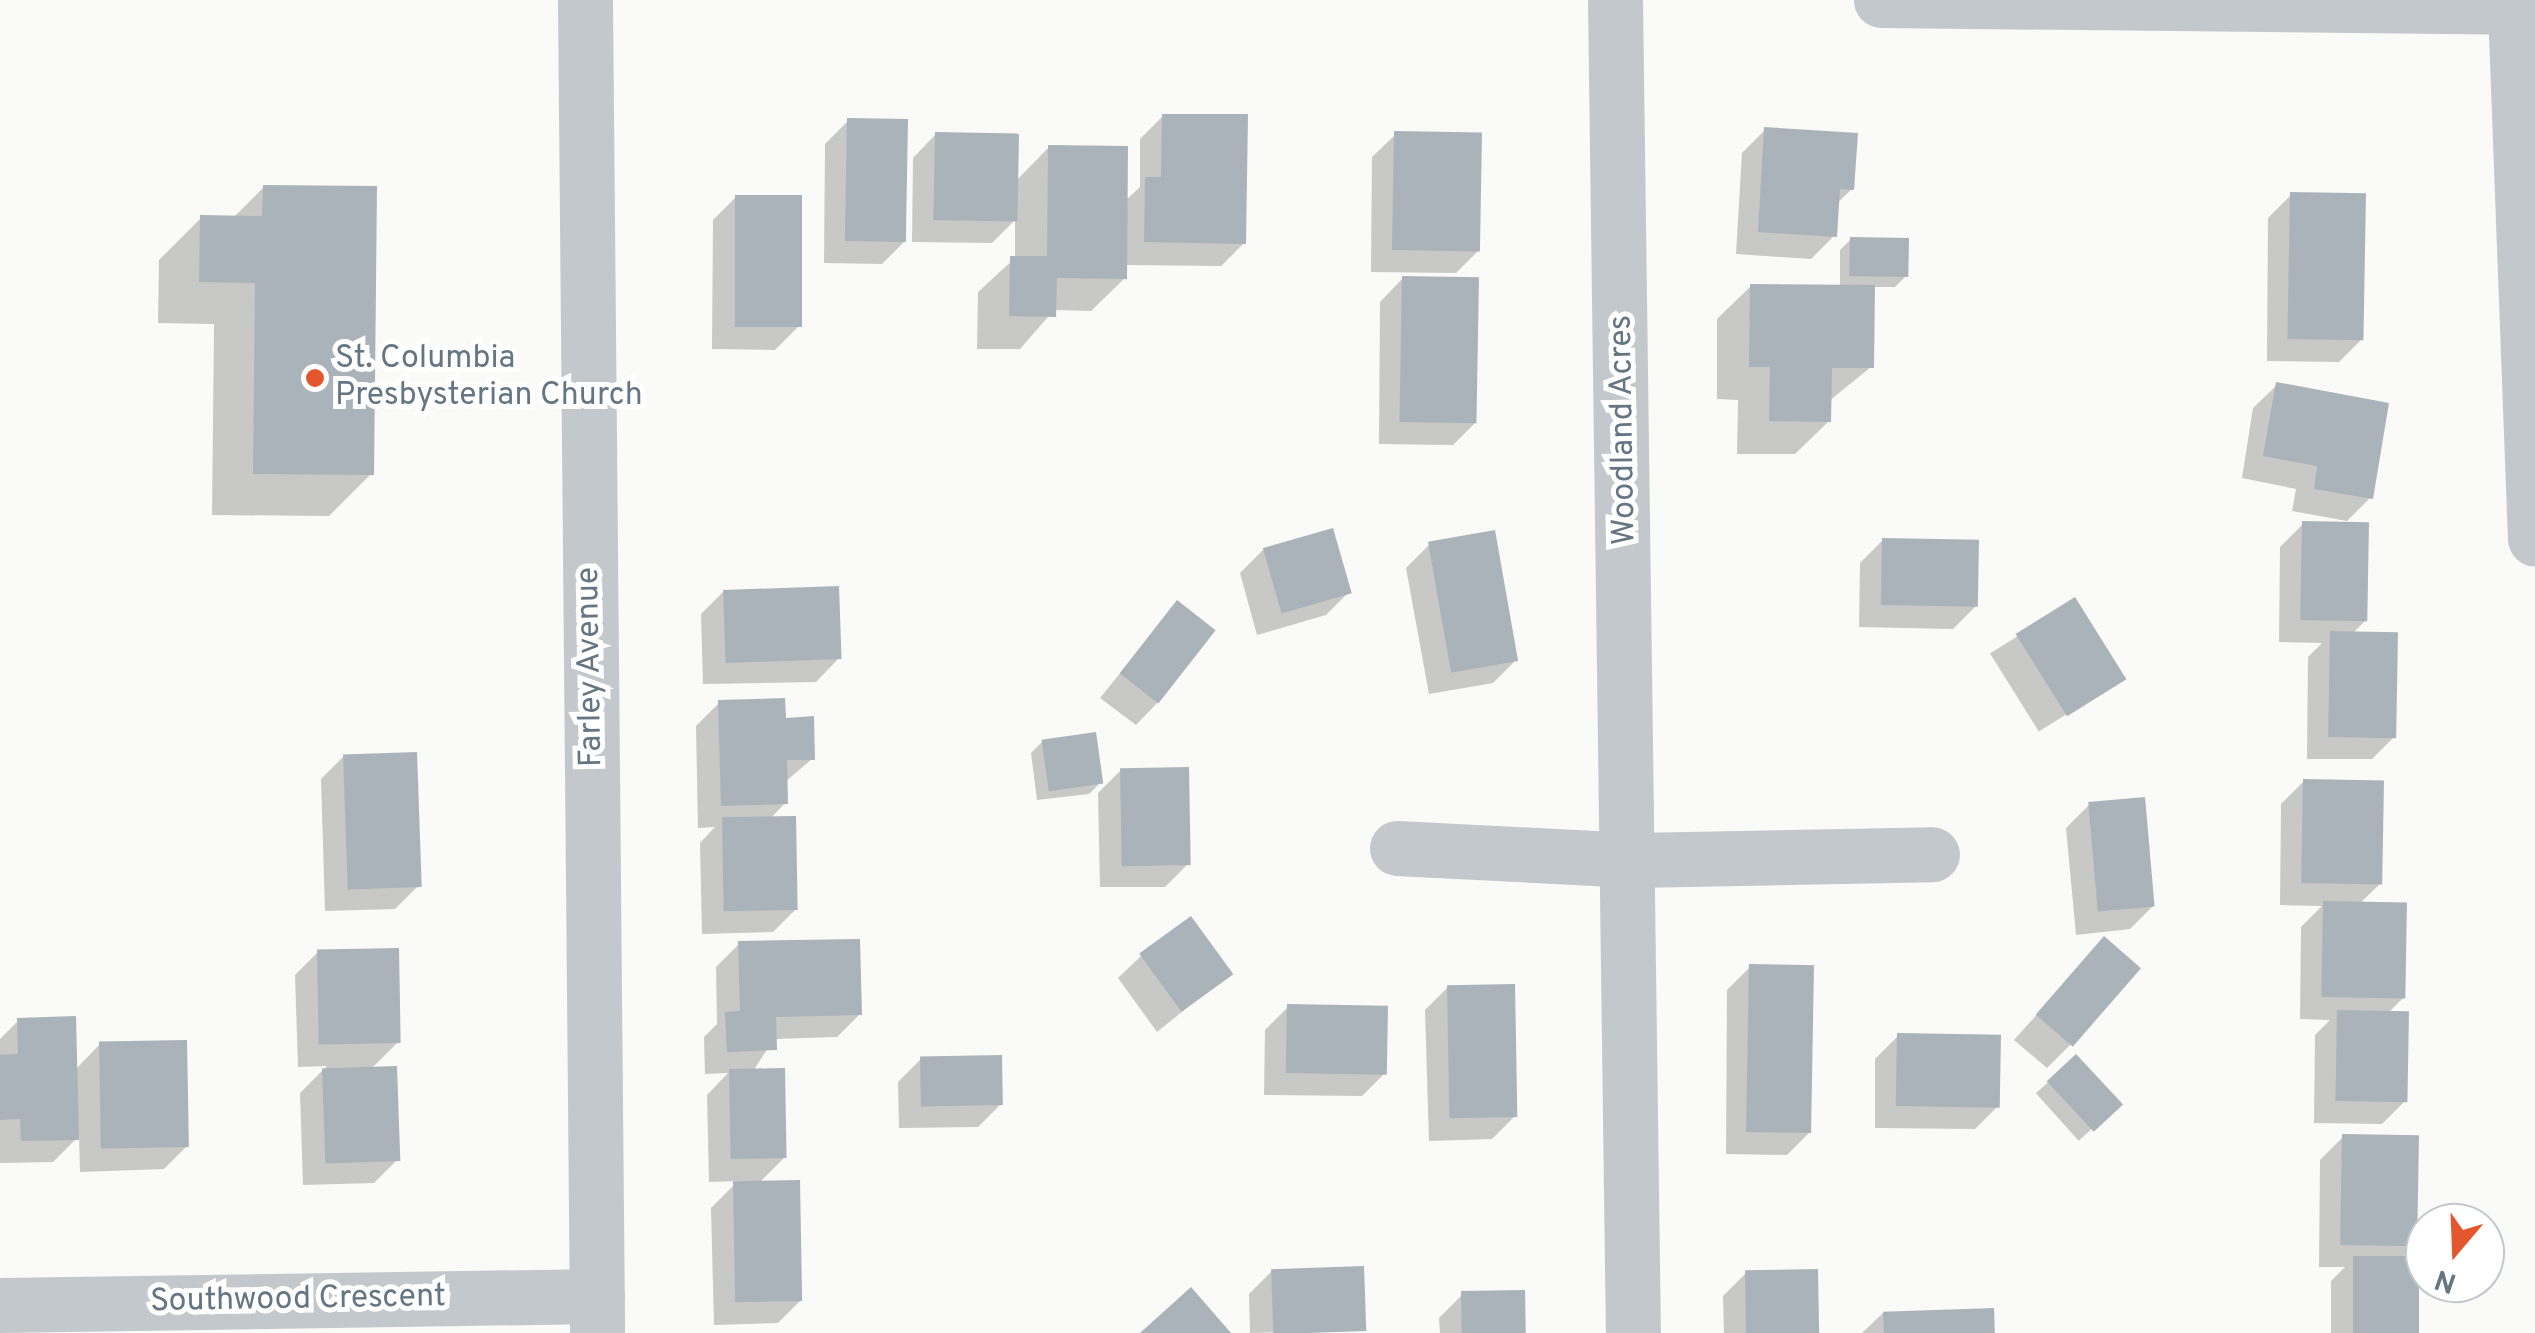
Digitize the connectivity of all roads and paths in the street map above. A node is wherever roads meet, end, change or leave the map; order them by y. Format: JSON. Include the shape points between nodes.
{"nodes":[{"id":1,"x":585,"y":0,"type":"edge"},
{"id":2,"x":1615,"y":0,"type":"edge"},
{"id":3,"x":1881,"y":0,"type":"edge"},
{"id":4,"x":2525,"y":7,"type":"edge"},
{"id":5,"x":2535,"y":539,"type":"edge"},
{"id":6,"x":1397,"y":848,"type":"dead end"},
{"id":7,"x":1932,"y":854,"type":"dead end"},
{"id":8,"x":1633,"y":860,"type":"junction"},
{"id":9,"x":0,"y":1304,"type":"edge"},
{"id":10,"x":597,"y":1314,"type":"edge"},
{"id":11,"x":1633,"y":1333,"type":"edge"}],
"edges":[{"from":1,"to":10,"type":"street","name":"Farley Avenue"},
{"from":2,"to":8,"type":"street","name":"Woodland Acres"},
{"from":3,"to":4,"type":"street"},
{"from":4,"to":5,"type":"street"},
{"from":6,"to":8,"type":"street"},
{"from":7,"to":8,"type":"street"},
{"from":8,"to":11,"type":"street","name":"Woodland Acres"},
{"from":9,"to":10,"type":"street","name":"Southwood Crescent"}]}
